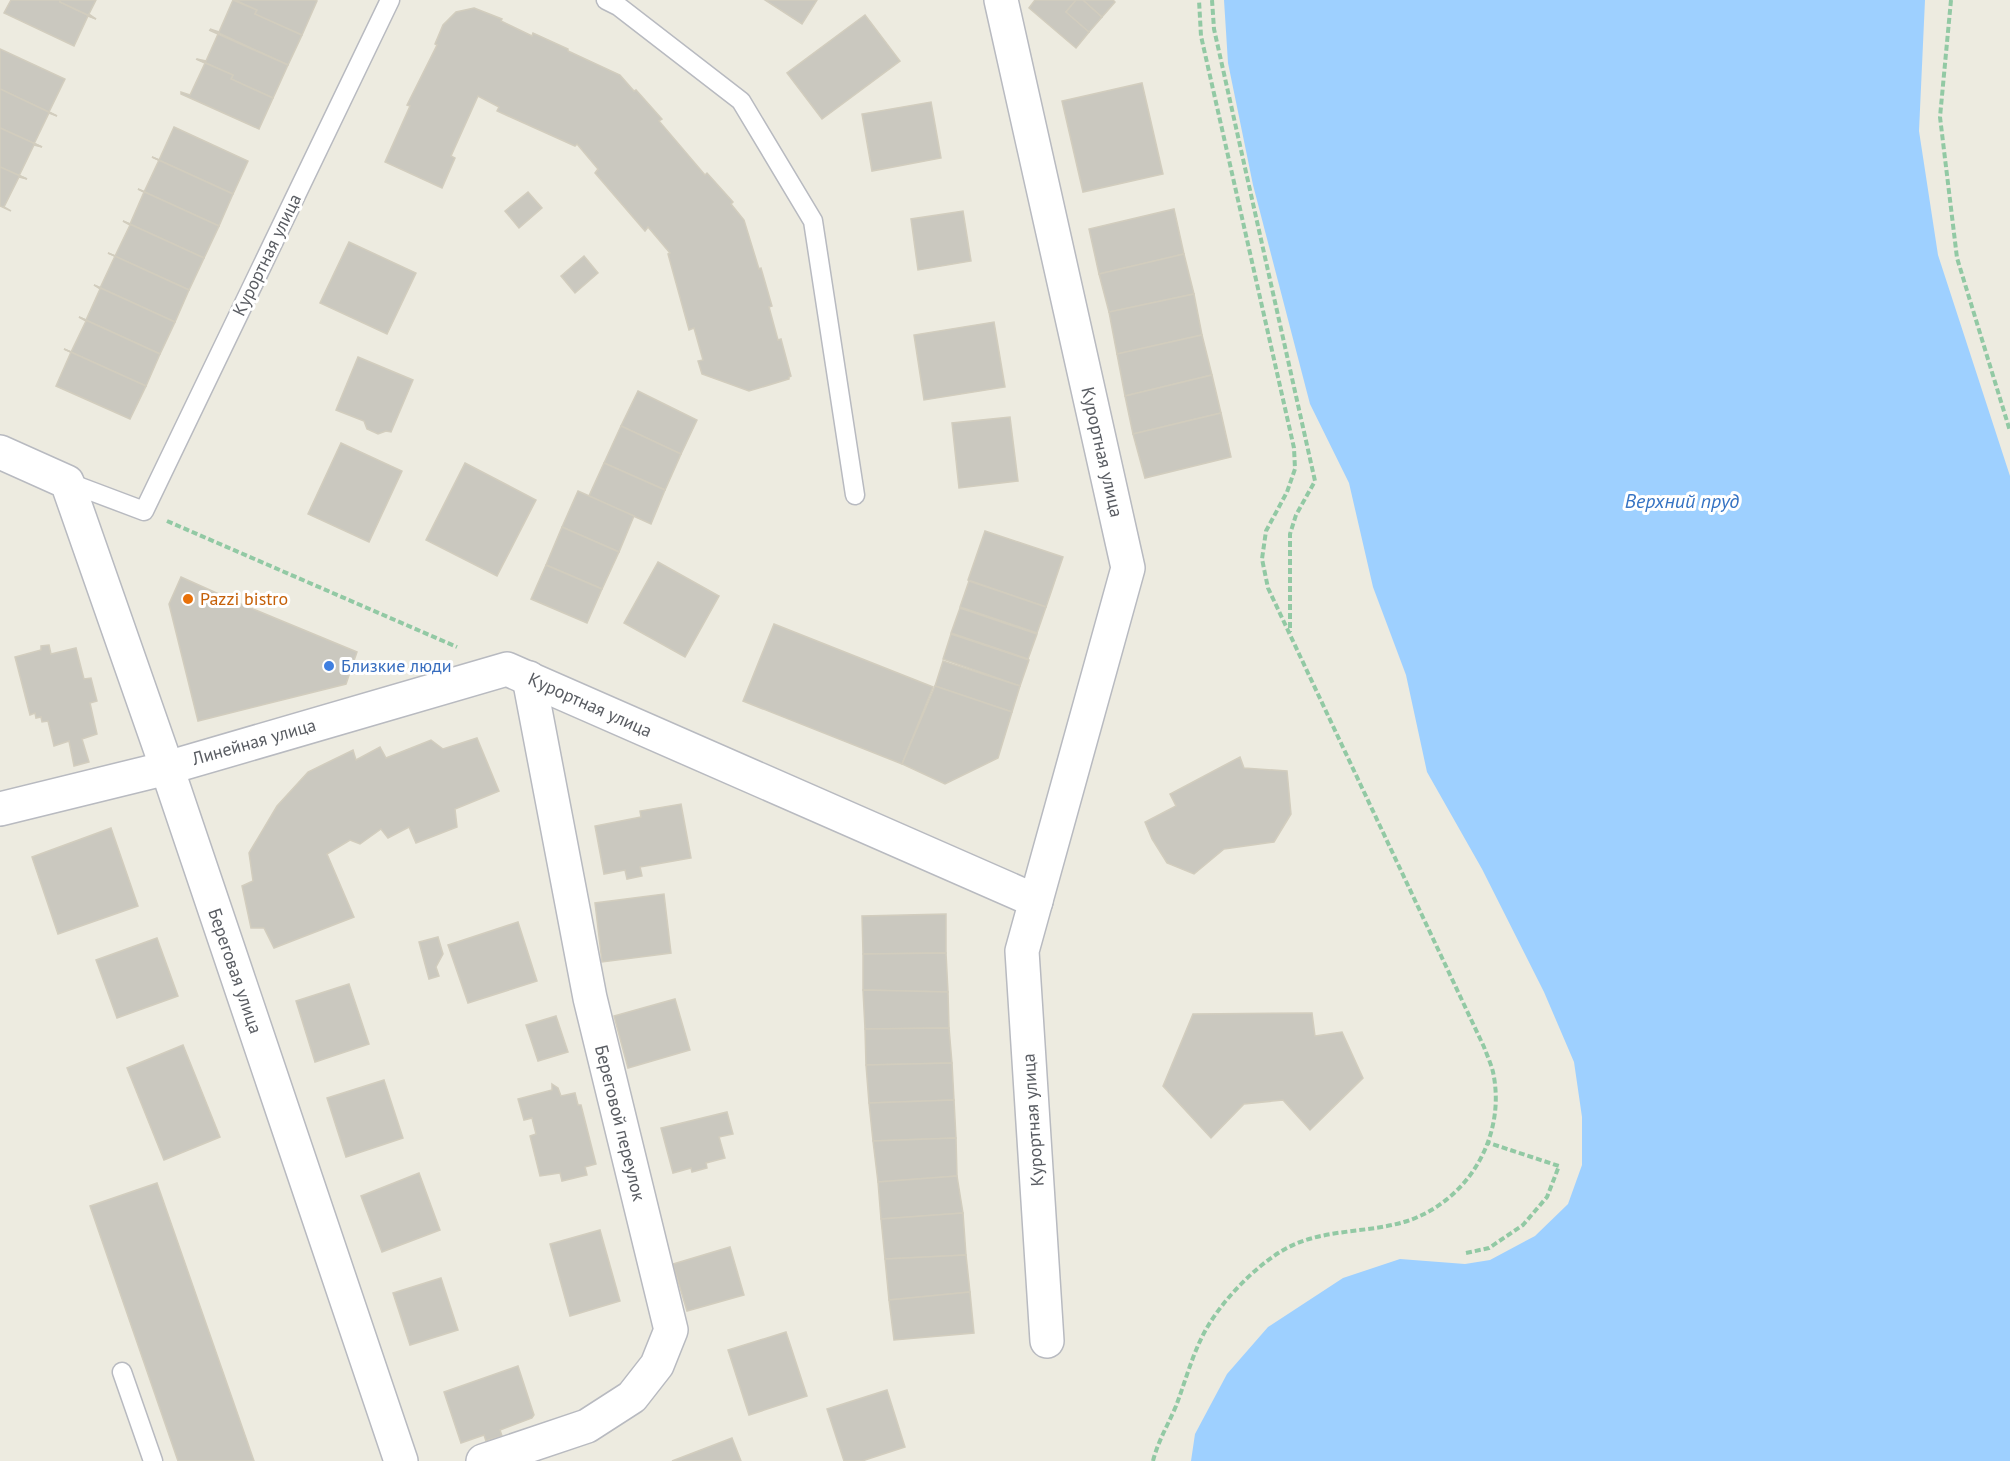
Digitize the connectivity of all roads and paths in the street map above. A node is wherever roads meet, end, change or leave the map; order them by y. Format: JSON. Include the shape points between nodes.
{"nodes":[{"id":1,"x":390,"y":0,"type":"edge"},
{"id":2,"x":606,"y":0,"type":"edge"},
{"id":3,"x":1001,"y":0,"type":"edge"},
{"id":4,"x":1199,"y":0,"type":"edge"},
{"id":5,"x":1212,"y":0,"type":"edge"},
{"id":6,"x":1951,"y":0,"type":"edge"},
{"id":7,"x":2010,"y":431,"type":"edge"},
{"id":8,"x":0,"y":452,"type":"edge"},
{"id":9,"x":67,"y":482,"type":"junction"},
{"id":10,"x":855,"y":495,"type":"dead end"},
{"id":11,"x":144,"y":511,"type":"junction"},
{"id":12,"x":1290,"y":633,"type":"junction"},
{"id":13,"x":518,"y":674,"type":"junction"},
{"id":14,"x":167,"y":768,"type":"junction"},
{"id":15,"x":0,"y":809,"type":"edge"},
{"id":16,"x":1036,"y":901,"type":"junction"},
{"id":17,"x":1489,"y":1143,"type":"junction"},
{"id":18,"x":1466,"y":1253,"type":"dead end"},
{"id":19,"x":1047,"y":1341,"type":"dead end"},
{"id":20,"x":122,"y":1372,"type":"dead end"},
{"id":21,"x":153,"y":1461,"type":"edge"},
{"id":22,"x":401,"y":1461,"type":"edge"},
{"id":23,"x":483,"y":1461,"type":"edge"},
{"id":24,"x":1153,"y":1461,"type":"edge"}],
"edges":[{"from":1,"to":11,"type":"lane","name":"Курортная улица"},
{"from":2,"to":10,"type":"lane","via":[[741,101],[813,221]]},
{"from":3,"to":16,"type":"street","name":"Курортная улица","via":[[1128,568]]},
{"from":4,"to":12,"type":"path","via":[[1201,36],[1294,448],[1295,470],[1266,531],[1262,559],[1268,588]]},
{"from":5,"to":12,"type":"path","via":[[1214,29],[1315,481],[1290,534]]},
{"from":6,"to":7,"type":"path","via":[[1941,117],[1958,258]]},
{"from":8,"to":9,"type":"street"},
{"from":9,"to":11,"type":"lane"},
{"from":9,"to":14,"type":"street","name":"Береговая улица"},
{"from":11,"to":13,"type":"path","name":"Курортная улица"},
{"from":12,"to":17,"type":"path","via":[[1484,1047],[1493,1073],[1495,1110]]},
{"from":13,"to":14,"type":"street","name":"Линейная улица"},
{"from":13,"to":16,"type":"street","name":"Курортная улица"},
{"from":13,"to":23,"type":"street","name":"Береговой переулок","via":[[590,998],[671,1330],[657,1365],[632,1397],[587,1426]]},
{"from":14,"to":15,"type":"street","name":"Линейная улица"},
{"from":14,"to":22,"type":"street","name":"Береговая улица"},
{"from":16,"to":19,"type":"street","name":"Курортная улица","via":[[1022,951]]},
{"from":17,"to":18,"type":"path","via":[[1559,1166],[1547,1197],[1523,1225],[1489,1248]]},
{"from":17,"to":24,"type":"path","via":[[1470,1178],[1446,1200],[1421,1215],[1404,1222],[1309,1238],[1281,1251],[1239,1287],[1208,1326]]},
{"from":20,"to":21,"type":"lane"}]}
